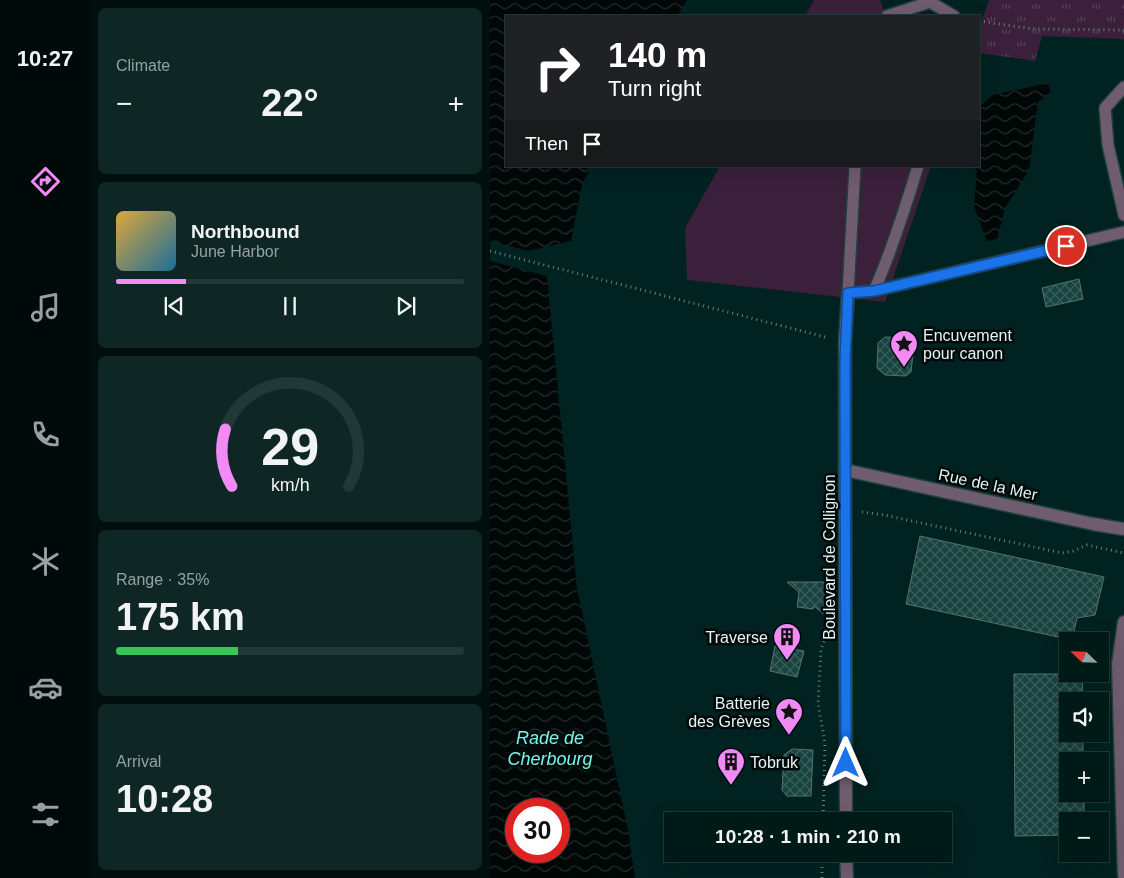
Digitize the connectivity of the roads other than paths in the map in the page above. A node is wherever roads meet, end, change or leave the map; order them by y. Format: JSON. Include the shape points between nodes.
{"nodes":[{"id":1,"x":890,"y":15,"type":"edge"},
{"id":2,"x":952,"y":15,"type":"edge"},
{"id":3,"x":1124,"y":87,"type":"edge"},
{"id":4,"x":855,"y":167,"type":"edge"},
{"id":5,"x":918,"y":167,"type":"edge"},
{"id":6,"x":1124,"y":215,"type":"edge"},
{"id":7,"x":1124,"y":232,"type":"edge"},
{"id":8,"x":874,"y":291,"type":"junction"},
{"id":9,"x":848,"y":293,"type":"junction"},
{"id":10,"x":845,"y":470,"type":"junction"},
{"id":11,"x":1124,"y":529,"type":"edge"},
{"id":12,"x":1124,"y":622,"type":"edge"},
{"id":13,"x":846,"y":812,"type":"edge"},
{"id":14,"x":846,"y":862,"type":"edge"},
{"id":15,"x":1124,"y":875,"type":"edge"},
{"id":16,"x":847,"y":878,"type":"edge"}],
"edges":[{"from":1,"to":2,"type":"lane","via":[[930,2]]},
{"from":3,"to":6,"type":"lane","via":[[1105,108],[1108,145]]},
{"from":4,"to":9,"type":"lane"},
{"from":5,"to":8,"type":"lane","via":[[898,232]]},
{"from":7,"to":8,"type":"lane"},
{"from":8,"to":9,"type":"lane"},
{"from":9,"to":10,"type":"street","name":"Boulevard de Collignon"},
{"from":10,"to":11,"type":"street","name":"Rue de la Mer"},
{"from":10,"to":13,"type":"street","name":"Boulevard de Collignon"},
{"from":12,"to":15,"type":"street","via":[[1118,664]]},
{"from":14,"to":16,"type":"street"}]}
